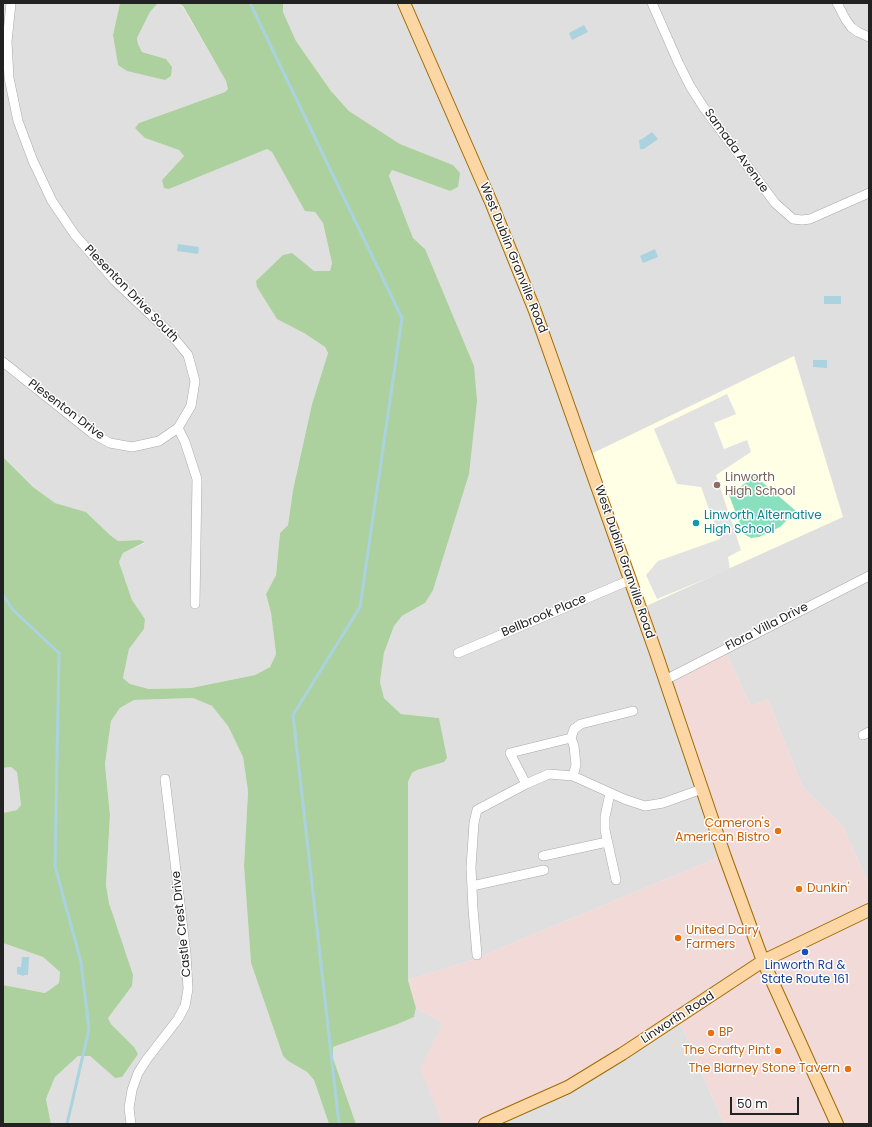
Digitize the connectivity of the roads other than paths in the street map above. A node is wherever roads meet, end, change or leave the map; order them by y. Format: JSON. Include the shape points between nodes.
{"nodes":[{"id":1,"x":11,"y":3,"type":"edge"},
{"id":2,"x":404,"y":3,"type":"edge"},
{"id":3,"x":652,"y":3,"type":"edge"},
{"id":4,"x":837,"y":3,"type":"edge"},
{"id":5,"x":867,"y":36,"type":"edge"},
{"id":6,"x":869,"y":193,"type":"edge"},
{"id":7,"x":3,"y":362,"type":"edge"},
{"id":8,"x":178,"y":428,"type":"junction"},
{"id":9,"x":869,"y":576,"type":"edge"},
{"id":10,"x":630,"y":580,"type":"junction"},
{"id":11,"x":195,"y":604,"type":"dead end"},
{"id":12,"x":458,"y":653,"type":"dead end"},
{"id":13,"x":665,"y":680,"type":"junction"},
{"id":14,"x":633,"y":711,"type":"dead end"},
{"id":15,"x":571,"y":738,"type":"junction"},
{"id":16,"x":574,"y":776,"type":"junction"},
{"id":17,"x":165,"y":779,"type":"dead end"},
{"id":18,"x":526,"y":784,"type":"junction"},
{"id":19,"x":702,"y":788,"type":"junction"},
{"id":20,"x":610,"y":793,"type":"junction"},
{"id":21,"x":607,"y":842,"type":"junction"},
{"id":22,"x":543,"y":856,"type":"dead end"},
{"id":23,"x":544,"y":870,"type":"dead end"},
{"id":24,"x":616,"y":880,"type":"dead end"},
{"id":25,"x":472,"y":886,"type":"junction"},
{"id":26,"x":869,"y":910,"type":"edge"},
{"id":27,"x":477,"y":955,"type":"dead end"},
{"id":28,"x":763,"y":961,"type":"junction"},
{"id":29,"x":131,"y":1124,"type":"edge"},
{"id":30,"x":485,"y":1124,"type":"edge"},
{"id":31,"x":837,"y":1124,"type":"edge"}],
"edges":[{"from":1,"to":8,"type":"street","name":"Plesenton Drive South","via":[[7,42],[9,78],[18,121],[33,161],[52,201],[74,235],[115,281],[170,333],[188,355],[194,382],[191,406]]},
{"from":2,"to":10,"type":"main road","name":"West Dublin Granville Road","via":[[491,202],[535,311]]},
{"from":3,"to":6,"type":"street","name":"Samada Avenue","via":[[678,62],[697,97],[775,203],[793,219],[810,219]]},
{"from":4,"to":5,"type":"street","via":[[851,27]]},
{"from":7,"to":8,"type":"street","name":"Plesenton Drive","via":[[92,433],[110,443],[132,447],[153,443]]},
{"from":8,"to":11,"type":"street","via":[[197,479]]},
{"from":9,"to":13,"type":"street","name":"Flora Villa Drive"},
{"from":10,"to":12,"type":"street","name":"Bellbrook Place"},
{"from":10,"to":13,"type":"main road","name":"West Dublin Granville Road"},
{"from":13,"to":19,"type":"main road","name":"West Dublin Granville Road"},
{"from":14,"to":15,"type":"street","via":[[581,724],[574,729]]},
{"from":15,"to":16,"type":"street","via":[[576,765]]},
{"from":15,"to":18,"type":"street","via":[[510,753]]},
{"from":16,"to":18,"type":"street","via":[[549,774]]},
{"from":16,"to":20,"type":"street"},
{"from":17,"to":29,"type":"street","name":"Castle Crest Drive","via":[[188,989],[185,1006],[178,1019],[138,1073],[129,1108]]},
{"from":18,"to":25,"type":"street","via":[[477,810],[474,823]]},
{"from":19,"to":20,"type":"street","via":[[663,803],[645,806]]},
{"from":19,"to":28,"type":"main road","name":"West Dublin Granville Road"},
{"from":20,"to":21,"type":"street","via":[[605,817]]},
{"from":21,"to":22,"type":"street"},
{"from":21,"to":24,"type":"street"},
{"from":23,"to":25,"type":"street"},
{"from":25,"to":27,"type":"street"},
{"from":26,"to":28,"type":"main road","name":"Linworth Road"},
{"from":28,"to":30,"type":"main road","name":"Linworth Road","via":[[568,1087]]},
{"from":28,"to":31,"type":"main road","name":"West Dublin Granville Road"}]}
